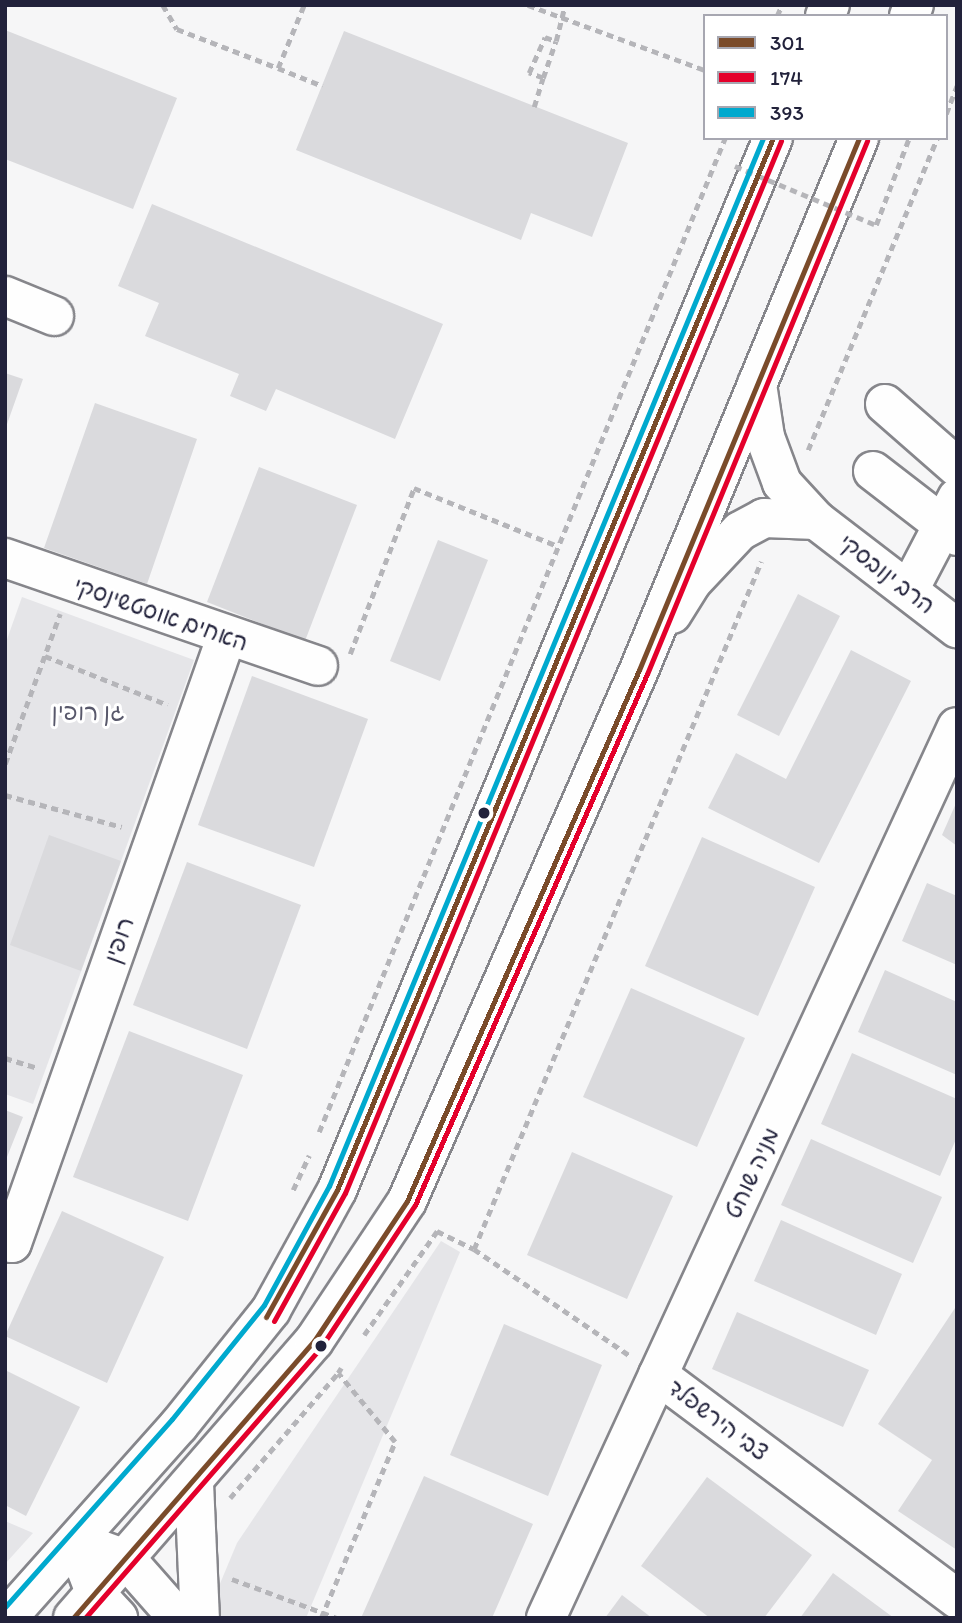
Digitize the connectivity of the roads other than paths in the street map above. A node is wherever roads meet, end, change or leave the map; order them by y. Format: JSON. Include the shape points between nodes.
{"nodes":[{"id":1,"x":773,"y":140,"type":"edge"},
{"id":2,"x":858,"y":140,"type":"edge"},
{"id":3,"x":5,"y":296,"type":"edge"},
{"id":4,"x":54,"y":316,"type":"dead end"},
{"id":5,"x":757,"y":384,"type":"junction"},
{"id":6,"x":885,"y":404,"type":"dead end"},
{"id":7,"x":957,"y":467,"type":"edge"},
{"id":8,"x":873,"y":471,"type":"dead end"},
{"id":9,"x":952,"y":519,"type":"edge"},
{"id":10,"x":816,"y":520,"type":"junction"},
{"id":11,"x":5,"y":558,"type":"edge"},
{"id":12,"x":909,"y":590,"type":"junction"},
{"id":13,"x":957,"y":628,"type":"edge"},
{"id":14,"x":226,"y":638,"type":"junction"},
{"id":15,"x":318,"y":666,"type":"road end"},
{"id":16,"x":639,"y":670,"type":"junction"},
{"id":17,"x":957,"y":727,"type":"edge"},
{"id":18,"x":8,"y":1242,"type":"edge"},
{"id":19,"x":658,"y":1375,"type":"junction"},
{"id":20,"x":194,"y":1483,"type":"junction"},
{"id":21,"x":76,"y":1541,"type":"junction"},
{"id":22,"x":126,"y":1559,"type":"junction"},
{"id":23,"x":957,"y":1599,"type":"edge"},
{"id":24,"x":95,"y":1610,"type":"edge"},
{"id":25,"x":7,"y":1618,"type":"edge"},
{"id":26,"x":178,"y":1618,"type":"edge"},
{"id":27,"x":200,"y":1618,"type":"edge"},
{"id":28,"x":546,"y":1618,"type":"edge"}],
"edges":[{"from":1,"to":21,"type":"main road","via":[[337,1190],[271,1310]]},
{"from":2,"to":5,"type":"main road"},
{"from":3,"to":4,"type":"main road"},
{"from":5,"to":10,"type":"main road","name":"הרב ינובסקי","via":[[765,438],[782,484]]},
{"from":5,"to":16,"type":"main road"},
{"from":6,"to":7,"type":"main road"},
{"from":8,"to":9,"type":"main road"},
{"from":9,"to":12,"type":"main road"},
{"from":10,"to":12,"type":"main road","name":"הרב ינובסקי"},
{"from":10,"to":16,"type":"main road","name":"הרב ינובסקי","via":[[764,518],[722,547],[691,583]]},
{"from":11,"to":14,"type":"main road","name":"האחים אוסטשינסקי"},
{"from":12,"to":13,"type":"main road","name":"הרב ינובסקי"},
{"from":14,"to":15,"type":"main road","name":"האחים אוסטשינסקי"},
{"from":14,"to":18,"type":"main road","name":"רופין"},
{"from":16,"to":20,"type":"main road","via":[[407,1201],[314,1340]]},
{"from":17,"to":19,"type":"main road","name":"מניה שוחט"},
{"from":19,"to":23,"type":"main road","name":"צבי הירשפלד"},
{"from":19,"to":28,"type":"main road","name":"מניה שוחט"},
{"from":20,"to":22,"type":"main road"},
{"from":20,"to":27,"type":"main road","via":[[194,1566]]},
{"from":21,"to":22,"type":"main road"},
{"from":21,"to":24,"type":"main road"},
{"from":21,"to":25,"type":"main road"},
{"from":22,"to":24,"type":"main road"},
{"from":22,"to":26,"type":"main road"}]}
